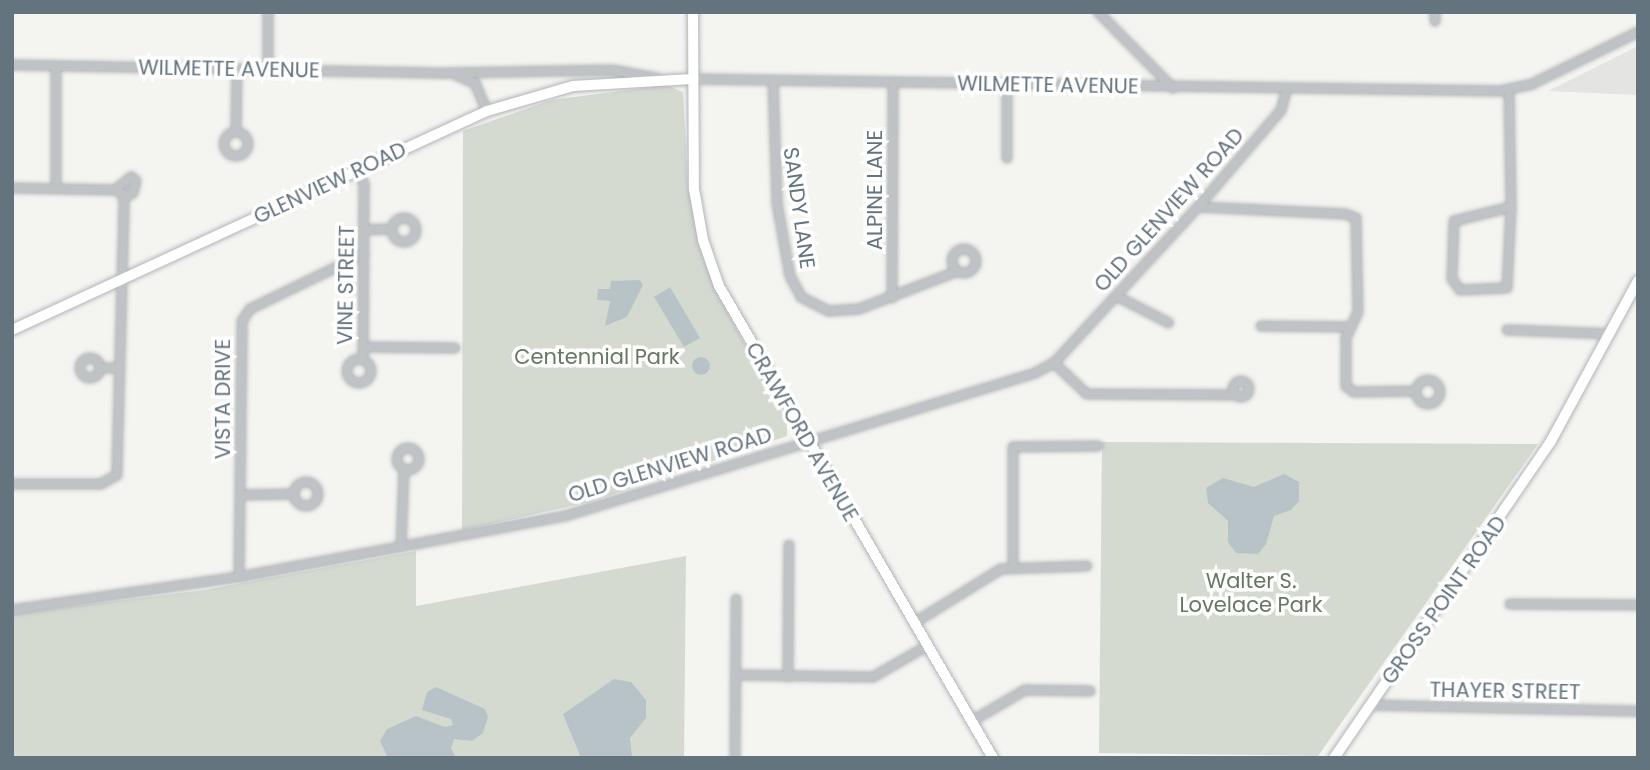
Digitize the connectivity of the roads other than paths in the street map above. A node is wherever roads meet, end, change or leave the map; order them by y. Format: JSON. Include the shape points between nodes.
{"nodes":[{"id":1,"x":268,"y":12,"type":"edge"},
{"id":2,"x":693,"y":12,"type":"edge"},
{"id":3,"x":1098,"y":12,"type":"edge"},
{"id":4,"x":1638,"y":32,"type":"edge"},
{"id":5,"x":12,"y":65,"type":"edge"},
{"id":6,"x":56,"y":66,"type":"junction"},
{"id":7,"x":237,"y":69,"type":"junction"},
{"id":8,"x":268,"y":70,"type":"junction"},
{"id":9,"x":447,"y":73,"type":"junction"},
{"id":10,"x":660,"y":78,"type":"junction"},
{"id":11,"x":692,"y":79,"type":"junction"},
{"id":12,"x":773,"y":80,"type":"junction"},
{"id":13,"x":893,"y":82,"type":"junction"},
{"id":14,"x":1007,"y":83,"type":"junction"},
{"id":15,"x":1173,"y":88,"type":"junction"},
{"id":16,"x":1287,"y":88,"type":"junction"},
{"id":17,"x":1509,"y":90,"type":"junction"},
{"id":18,"x":487,"y":111,"type":"junction"},
{"id":19,"x":236,"y":131,"type":"dead end"},
{"id":20,"x":1007,"y":158,"type":"dead end"},
{"id":21,"x":357,"y":170,"type":"junction"},
{"id":22,"x":12,"y":188,"type":"edge"},
{"id":23,"x":56,"y":188,"type":"junction"},
{"id":24,"x":115,"y":190,"type":"junction"},
{"id":25,"x":124,"y":198,"type":"junction"},
{"id":26,"x":1198,"y":207,"type":"junction"},
{"id":27,"x":1511,"y":207,"type":"junction"},
{"id":28,"x":364,"y":229,"type":"junction"},
{"id":29,"x":393,"y":229,"type":"dead end"},
{"id":30,"x":364,"y":254,"type":"junction"},
{"id":31,"x":958,"y":271,"type":"dead end"},
{"id":32,"x":123,"y":280,"type":"junction"},
{"id":33,"x":1638,"y":281,"type":"edge"},
{"id":34,"x":1116,"y":296,"type":"junction"},
{"id":35,"x":892,"y":298,"type":"junction"},
{"id":36,"x":1169,"y":323,"type":"dead end"},
{"id":37,"x":1261,"y":326,"type":"dead end"},
{"id":38,"x":1350,"y":327,"type":"junction"},
{"id":39,"x":12,"y":330,"type":"edge"},
{"id":40,"x":1507,"y":330,"type":"dead end"},
{"id":41,"x":1609,"y":334,"type":"junction"},
{"id":42,"x":363,"y":347,"type":"junction"},
{"id":43,"x":455,"y":348,"type":"dead end"},
{"id":44,"x":363,"y":359,"type":"dead end"},
{"id":45,"x":1054,"y":363,"type":"junction"},
{"id":46,"x":100,"y":368,"type":"dead end"},
{"id":47,"x":120,"y":368,"type":"junction"},
{"id":48,"x":1416,"y":391,"type":"dead end"},
{"id":49,"x":1235,"y":395,"type":"dead end"},
{"id":50,"x":806,"y":441,"type":"junction"},
{"id":51,"x":1098,"y":446,"type":"dead end"},
{"id":52,"x":404,"y":469,"type":"dead end"},
{"id":53,"x":12,"y":484,"type":"edge"},
{"id":54,"x":294,"y":494,"type":"dead end"},
{"id":55,"x":240,"y":495,"type":"junction"},
{"id":56,"x":789,"y":545,"type":"dead end"},
{"id":57,"x":401,"y":547,"type":"junction"},
{"id":58,"x":1013,"y":566,"type":"junction"},
{"id":59,"x":1087,"y":566,"type":"dead end"},
{"id":60,"x":239,"y":577,"type":"junction"},
{"id":61,"x":736,"y":599,"type":"dead end"},
{"id":62,"x":1510,"y":604,"type":"dead end"},
{"id":63,"x":1638,"y":605,"type":"edge"},
{"id":64,"x":12,"y":610,"type":"edge"},
{"id":65,"x":914,"y":623,"type":"junction"},
{"id":66,"x":927,"y":646,"type":"junction"},
{"id":67,"x":736,"y":675,"type":"junction"},
{"id":68,"x":788,"y":677,"type":"junction"},
{"id":69,"x":1090,"y":691,"type":"dead end"},
{"id":70,"x":1371,"y":705,"type":"junction"},
{"id":71,"x":1638,"y":711,"type":"edge"},
{"id":72,"x":972,"y":721,"type":"junction"},
{"id":73,"x":735,"y":758,"type":"edge"},
{"id":74,"x":993,"y":758,"type":"edge"},
{"id":75,"x":1334,"y":758,"type":"edge"}],
"edges":[{"from":1,"to":8,"type":"street"},
{"from":2,"to":11,"type":"main road","name":"CRAWFORD AVENUE"},
{"from":3,"to":15,"type":"street"},
{"from":4,"to":17,"type":"street","name":"WILMETTE AVENUE","via":[[1532,84]]},
{"from":5,"to":6,"type":"street","name":"WILMETTE AVENUE"},
{"from":6,"to":7,"type":"street","name":"WILMETTE AVENUE"},
{"from":6,"to":23,"type":"street"},
{"from":7,"to":8,"type":"street","name":"WILMETTE AVENUE"},
{"from":7,"to":19,"type":"street"},
{"from":8,"to":9,"type":"street","name":"WILMETTE AVENUE"},
{"from":9,"to":10,"type":"street","name":"WILMETTE AVENUE","via":[[612,70]]},
{"from":9,"to":18,"type":"street","name":"WILMETTE AVENUE","via":[[475,83]]},
{"from":10,"to":11,"type":"main road","name":"WILMETTE AVENUE"},
{"from":10,"to":18,"type":"main road","name":"GLENVIEW ROAD","via":[[573,86]]},
{"from":11,"to":12,"type":"street","name":"WILMETTE AVENUE"},
{"from":11,"to":50,"type":"main road","name":"CRAWFORD AVENUE","via":[[692,161],[704,240],[731,310]]},
{"from":12,"to":13,"type":"street","name":"WILMETTE AVENUE"},
{"from":12,"to":35,"type":"street","name":"SANDY LANE","via":[[773,167],[795,289],[809,303],[829,311],[859,309]]},
{"from":13,"to":14,"type":"street","name":"WILMETTE AVENUE"},
{"from":13,"to":35,"type":"street","name":"ALPINE LANE"},
{"from":14,"to":15,"type":"street","name":"WILMETTE AVENUE"},
{"from":14,"to":20,"type":"street"},
{"from":15,"to":16,"type":"street","name":"WILMETTE AVENUE"},
{"from":16,"to":17,"type":"street","name":"WILMETTE AVENUE"},
{"from":16,"to":26,"type":"street","name":"OLD GLENVIEW ROAD","via":[[1281,110]]},
{"from":17,"to":27,"type":"street"},
{"from":18,"to":21,"type":"main road","name":"GLENVIEW ROAD"},
{"from":21,"to":28,"type":"street","name":"VINE STREET","via":[[364,184]]},
{"from":21,"to":32,"type":"main road","name":"GLENVIEW ROAD"},
{"from":22,"to":23,"type":"street"},
{"from":23,"to":24,"type":"street"},
{"from":24,"to":25,"type":"street"},
{"from":24,"to":25,"type":"street","via":[[131,177],[136,181],[133,193]]},
{"from":25,"to":32,"type":"street"},
{"from":26,"to":34,"type":"street","name":"OLD GLENVIEW ROAD"},
{"from":26,"to":38,"type":"street","via":[[1356,218],[1358,312]]},
{"from":27,"to":27,"type":"street","via":[[1507,288],[1460,290],[1452,279],[1454,221]]},
{"from":28,"to":29,"type":"street"},
{"from":28,"to":30,"type":"street","name":"VINE STREET"},
{"from":30,"to":42,"type":"street","name":"VINE STREET"},
{"from":30,"to":55,"type":"street","name":"VISTA DRIVE","via":[[246,314],[241,326]]},
{"from":31,"to":35,"type":"street","name":"SANDY LANE"},
{"from":32,"to":39,"type":"main road","name":"GLENVIEW ROAD"},
{"from":32,"to":47,"type":"street"},
{"from":33,"to":41,"type":"main road","name":"GROSS POINT ROAD"},
{"from":34,"to":36,"type":"street"},
{"from":34,"to":45,"type":"street","name":"OLD GLENVIEW ROAD"},
{"from":37,"to":38,"type":"street"},
{"from":38,"to":48,"type":"street","via":[[1345,344],[1349,390]]},
{"from":40,"to":41,"type":"street"},
{"from":41,"to":70,"type":"main road","name":"GROSS POINT ROAD","via":[[1551,441]]},
{"from":42,"to":43,"type":"street"},
{"from":42,"to":44,"type":"street","name":"VINE STREET"},
{"from":45,"to":49,"type":"street","via":[[1087,394]]},
{"from":45,"to":50,"type":"street","name":"OLD GLENVIEW ROAD","via":[[1023,377]]},
{"from":46,"to":47,"type":"street"},
{"from":47,"to":53,"type":"street","via":[[117,475],[102,484]]},
{"from":50,"to":57,"type":"street","name":"OLD GLENVIEW ROAD","via":[[565,516]]},
{"from":50,"to":65,"type":"main road","name":"CRAWFORD AVENUE"},
{"from":51,"to":58,"type":"street","via":[[1013,447]]},
{"from":52,"to":57,"type":"street"},
{"from":54,"to":55,"type":"street"},
{"from":55,"to":60,"type":"street","name":"VISTA DRIVE"},
{"from":56,"to":68,"type":"street"},
{"from":57,"to":60,"type":"street","name":"OLD GLENVIEW ROAD"},
{"from":58,"to":59,"type":"street"},
{"from":58,"to":65,"type":"street"},
{"from":60,"to":64,"type":"street","name":"OLD GLENVIEW ROAD"},
{"from":61,"to":67,"type":"street"},
{"from":62,"to":63,"type":"street"},
{"from":65,"to":66,"type":"main road","name":"CRAWFORD AVENUE"},
{"from":66,"to":68,"type":"street","via":[[873,677]]},
{"from":66,"to":72,"type":"main road","name":"CRAWFORD AVENUE"},
{"from":67,"to":68,"type":"street"},
{"from":67,"to":73,"type":"street"},
{"from":69,"to":72,"type":"street","via":[[1025,690]]},
{"from":70,"to":71,"type":"street","name":"THAYER STREET"},
{"from":70,"to":75,"type":"main road","name":"GROSS POINT ROAD"},
{"from":72,"to":74,"type":"main road","name":"CRAWFORD AVENUE"}]}
